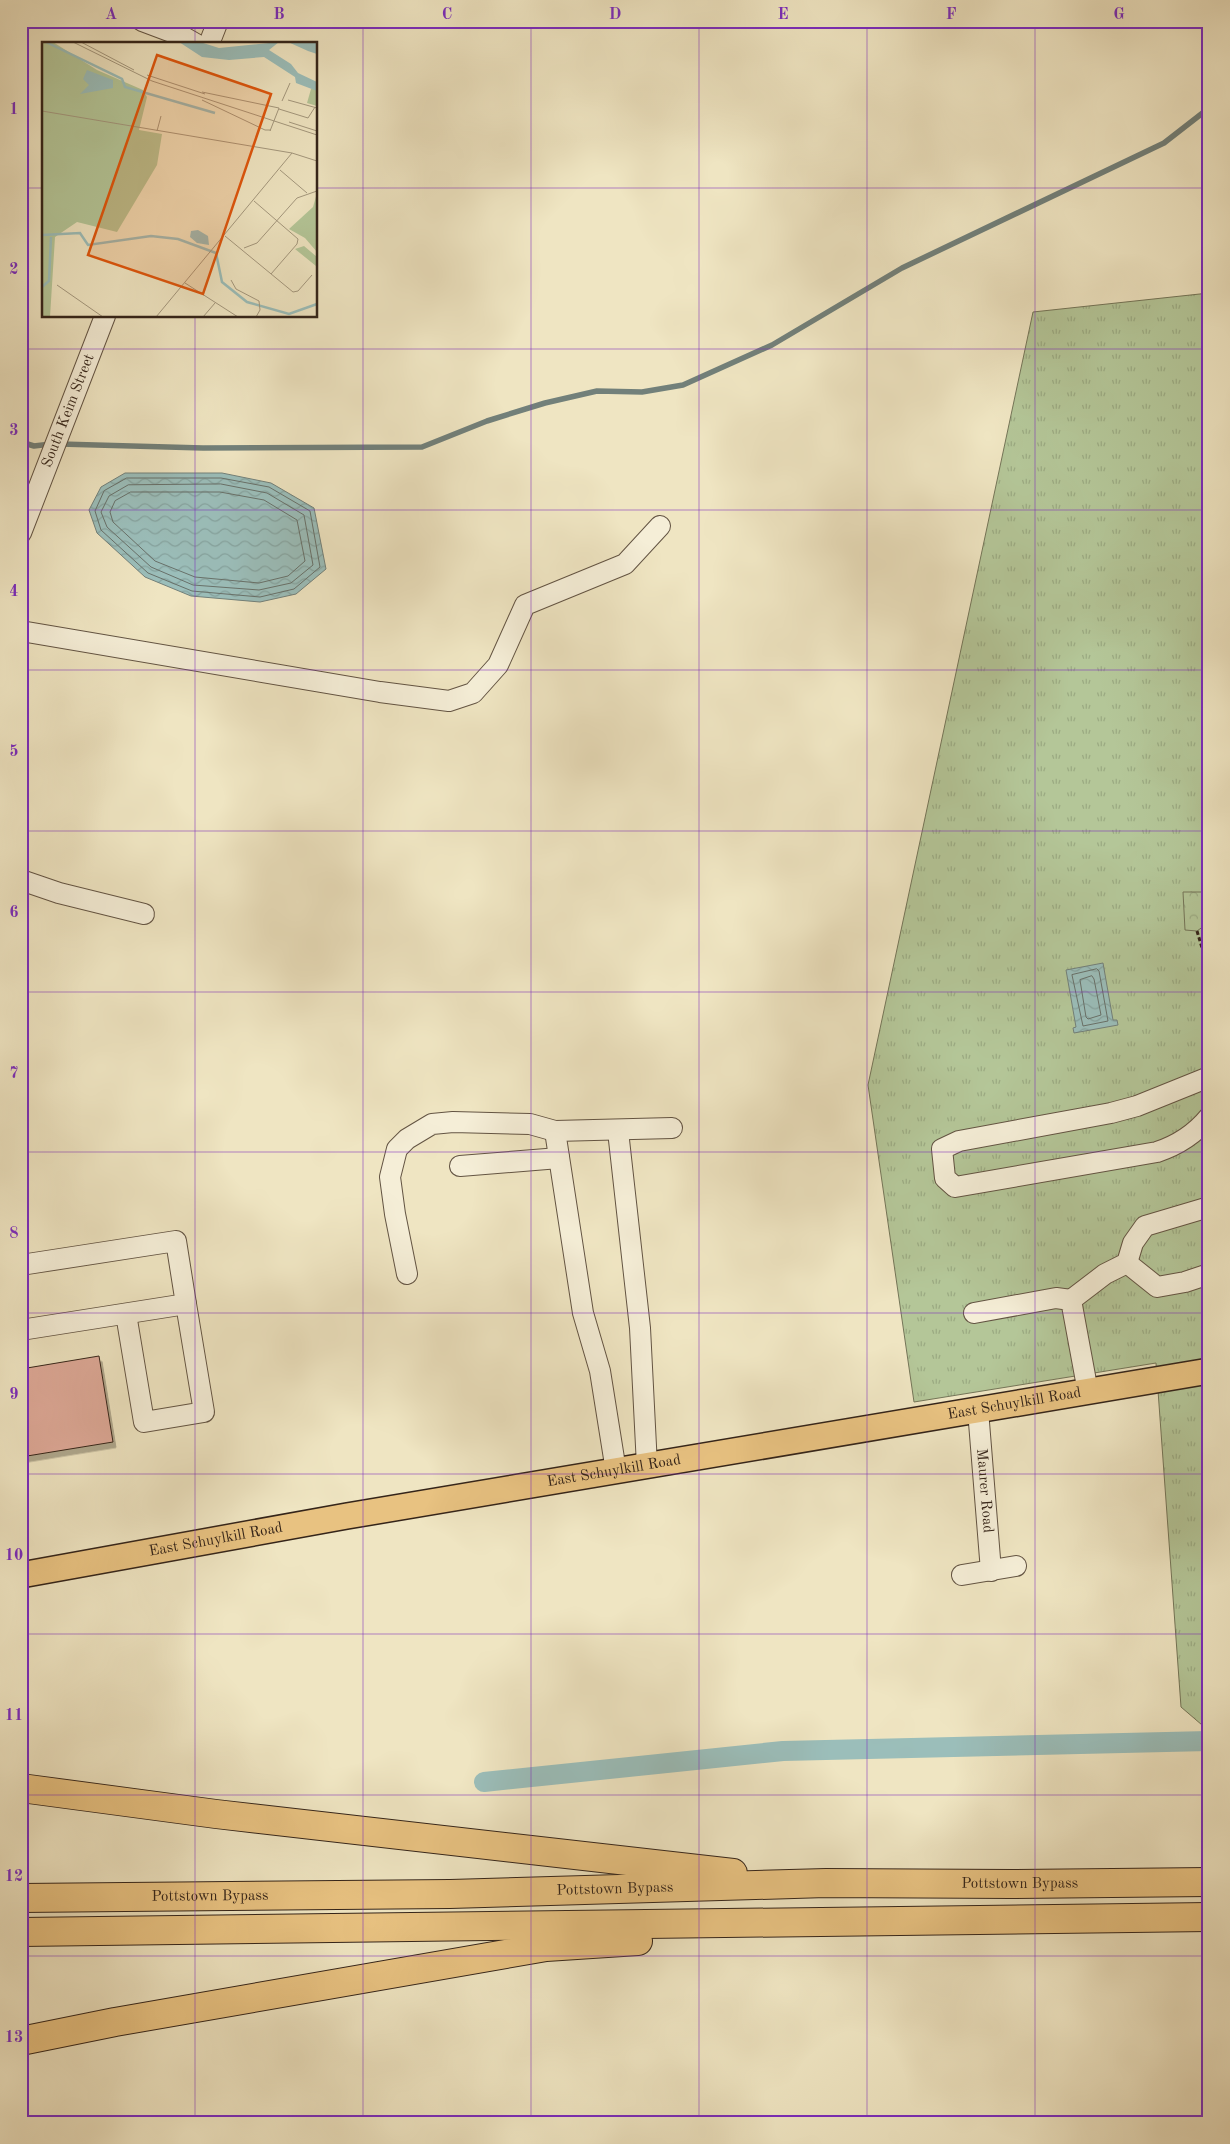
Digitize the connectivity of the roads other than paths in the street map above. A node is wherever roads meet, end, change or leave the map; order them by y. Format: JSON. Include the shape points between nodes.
{"nodes":[{"id":1,"x":142,"y":21,"type":"edge"},
{"id":2,"x":218,"y":21,"type":"edge"},
{"id":3,"x":192,"y":42,"type":"edge"},
{"id":4,"x":210,"y":42,"type":"edge"},
{"id":5,"x":104,"y":318,"type":"edge"},
{"id":6,"x":660,"y":526,"type":"dead end"},
{"id":7,"x":21,"y":534,"type":"edge"},
{"id":8,"x":21,"y":631,"type":"edge"},
{"id":9,"x":21,"y":880,"type":"edge"},
{"id":10,"x":144,"y":914,"type":"dead end"},
{"id":11,"x":1209,"y":1077,"type":"edge"},
{"id":12,"x":1204,"y":1122,"type":"edge"},
{"id":13,"x":672,"y":1128,"type":"dead end"},
{"id":14,"x":555,"y":1131,"type":"junction"},
{"id":15,"x":618,"y":1131,"type":"junction"},
{"id":16,"x":559,"y":1158,"type":"junction"},
{"id":17,"x":460,"y":1166,"type":"dead end"},
{"id":18,"x":1209,"y":1207,"type":"edge"},
{"id":19,"x":1127,"y":1263,"type":"junction"},
{"id":20,"x":21,"y":1265,"type":"edge"},
{"id":21,"x":407,"y":1274,"type":"dead end"},
{"id":22,"x":1209,"y":1274,"type":"edge"},
{"id":23,"x":1071,"y":1300,"type":"junction"},
{"id":24,"x":186,"y":1304,"type":"junction"},
{"id":25,"x":974,"y":1313,"type":"dead end"},
{"id":26,"x":126,"y":1314,"type":"junction"},
{"id":27,"x":21,"y":1330,"type":"edge"},
{"id":28,"x":1209,"y":1372,"type":"edge"},
{"id":29,"x":1088,"y":1392,"type":"junction"},
{"id":30,"x":978,"y":1410,"type":"junction"},
{"id":31,"x":647,"y":1466,"type":"junction"},
{"id":32,"x":616,"y":1471,"type":"junction"},
{"id":33,"x":1016,"y":1566,"type":"dead end"},
{"id":34,"x":991,"y":1571,"type":"junction"},
{"id":35,"x":962,"y":1575,"type":"dead end"},
{"id":36,"x":21,"y":1576,"type":"edge"},
{"id":37,"x":21,"y":1788,"type":"edge"},
{"id":38,"x":1209,"y":1882,"type":"edge"},
{"id":39,"x":826,"y":1883,"type":"junction"},
{"id":40,"x":21,"y":1898,"type":"edge"},
{"id":41,"x":1209,"y":1916,"type":"edge"},
{"id":42,"x":996,"y":1919,"type":"junction"},
{"id":43,"x":21,"y":1932,"type":"edge"},
{"id":44,"x":21,"y":2041,"type":"edge"}],
"edges":[{"from":1,"to":3,"type":"street"},
{"from":2,"to":4,"type":"street"},
{"from":5,"to":7,"type":"street","name":"South Keim Street"},
{"from":6,"to":8,"type":"street","via":[[625,564],[525,605],[498,665],[473,693],[449,701]]},
{"from":9,"to":10,"type":"street"},
{"from":11,"to":12,"type":"street","via":[[1111,1114],[959,1141],[942,1149],[945,1178],[955,1187],[1158,1152],[1175,1146]]},
{"from":13,"to":15,"type":"street"},
{"from":14,"to":15,"type":"street"},
{"from":14,"to":16,"type":"street"},
{"from":14,"to":21,"type":"street","via":[[530,1124],[454,1122],[432,1124],[407,1139],[397,1149],[390,1177]]},
{"from":15,"to":31,"type":"street","via":[[640,1328]]},
{"from":16,"to":17,"type":"street"},
{"from":16,"to":32,"type":"street","via":[[583,1313],[600,1371]]},
{"from":18,"to":19,"type":"street","via":[[1145,1226],[1133,1244]]},
{"from":19,"to":22,"type":"street","via":[[1157,1287]]},
{"from":19,"to":23,"type":"street","via":[[1105,1274]]},
{"from":20,"to":24,"type":"street","via":[[176,1241]]},
{"from":23,"to":25,"type":"street","via":[[1056,1298]]},
{"from":23,"to":29,"type":"street"},
{"from":24,"to":26,"type":"street"},
{"from":24,"to":26,"type":"street","via":[[204,1412],[144,1422]]},
{"from":26,"to":27,"type":"street"},
{"from":28,"to":29,"type":"main road","name":"East Schuylkill Road"},
{"from":29,"to":30,"type":"main road","name":"East Schuylkill Road"},
{"from":30,"to":31,"type":"main road","name":"East Schuylkill Road"},
{"from":30,"to":34,"type":"street","name":"Maurer Road"},
{"from":31,"to":32,"type":"main road","name":"East Schuylkill Road"},
{"from":32,"to":36,"type":"main road","name":"East Schuylkill Road"},
{"from":33,"to":34,"type":"street"},
{"from":34,"to":35,"type":"street"},
{"from":37,"to":39,"type":"highway","via":[[245,1817]]},
{"from":38,"to":39,"type":"highway","name":"Pottstown Bypass"},
{"from":39,"to":40,"type":"highway","name":"Pottstown Bypass","via":[[450,1894]]},
{"from":41,"to":42,"type":"highway"},
{"from":42,"to":43,"type":"highway"},
{"from":42,"to":44,"type":"highway","via":[[546,1947]]}]}
